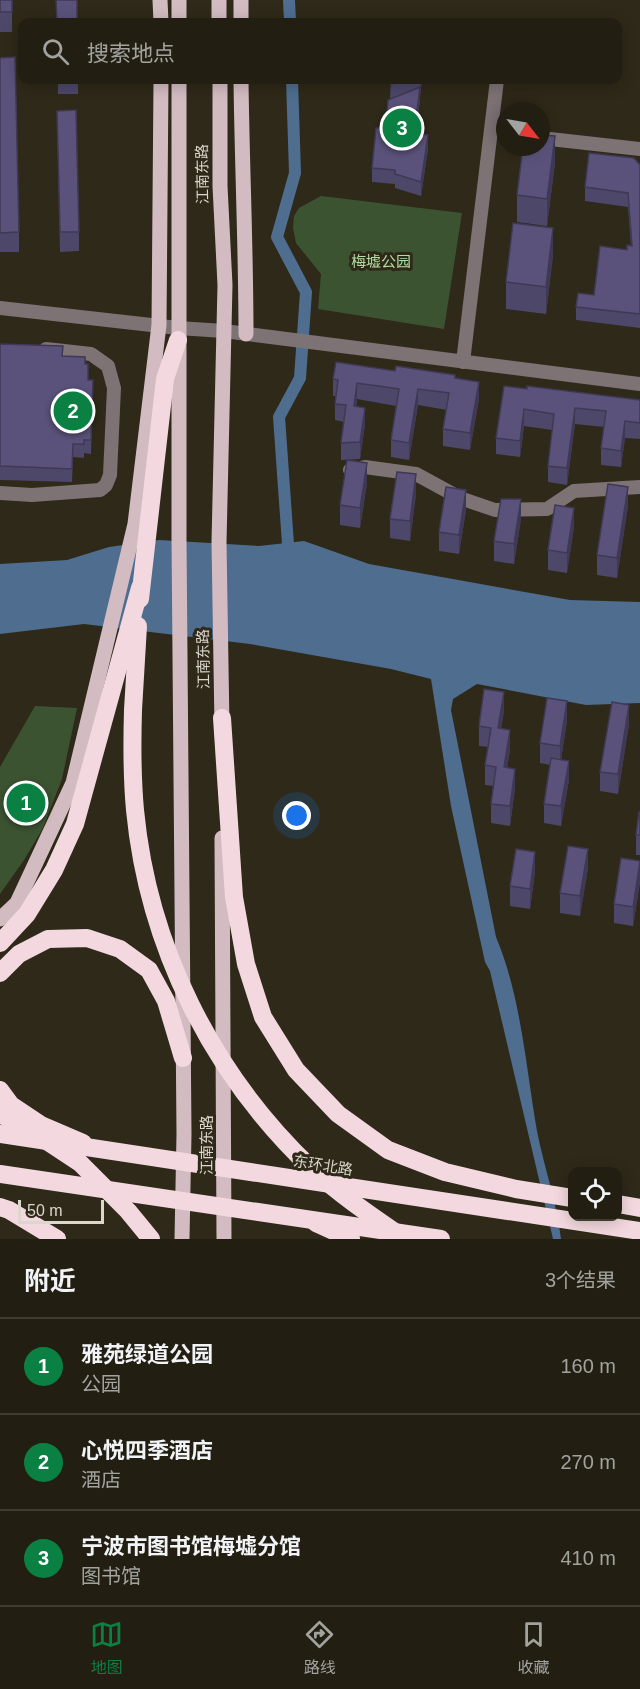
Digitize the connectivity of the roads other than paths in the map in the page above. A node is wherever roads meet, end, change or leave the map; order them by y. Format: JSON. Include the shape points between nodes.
{"nodes":[{"id":1,"x":160,"y":0,"type":"edge"},
{"id":2,"x":179,"y":0,"type":"edge"},
{"id":3,"x":219,"y":0,"type":"edge"},
{"id":4,"x":241,"y":0,"type":"edge"},
{"id":5,"x":160,"y":18,"type":"edge"},
{"id":6,"x":179,"y":18,"type":"edge"},
{"id":7,"x":219,"y":18,"type":"edge"},
{"id":8,"x":241,"y":18,"type":"edge"},
{"id":9,"x":161,"y":84,"type":"edge"},
{"id":10,"x":179,"y":84,"type":"edge"},
{"id":11,"x":220,"y":84,"type":"edge"},
{"id":12,"x":241,"y":84,"type":"edge"},
{"id":13,"x":497,"y":84,"type":"edge"},
{"id":14,"x":497,"y":102,"type":"edge"},
{"id":15,"x":550,"y":139,"type":"edge"},
{"id":16,"x":496,"y":146,"type":"edge"},
{"id":17,"x":640,"y":149,"type":"edge"},
{"id":18,"x":0,"y":308,"type":"edge"},
{"id":19,"x":159,"y":325,"type":"junction"},
{"id":20,"x":224,"y":331,"type":"junction"},
{"id":21,"x":178,"y":334,"type":"junction"},
{"id":22,"x":246,"y":334,"type":"junction"},
{"id":23,"x":30,"y":349,"type":"edge"},
{"id":24,"x":464,"y":362,"type":"junction"},
{"id":25,"x":640,"y":384,"type":"edge"},
{"id":26,"x":347,"y":470,"type":"edge"},
{"id":27,"x":640,"y":487,"type":"edge"},
{"id":28,"x":0,"y":493,"type":"edge"},
{"id":29,"x":132,"y":641,"type":"junction"},
{"id":30,"x":222,"y":718,"type":"junction"},
{"id":31,"x":0,"y":919,"type":"edge"},
{"id":32,"x":0,"y":943,"type":"edge"},
{"id":33,"x":0,"y":973,"type":"edge"},
{"id":34,"x":183,"y":1058,"type":"junction"},
{"id":35,"x":0,"y":1090,"type":"edge"},
{"id":36,"x":0,"y":1114,"type":"edge"},
{"id":37,"x":0,"y":1134,"type":"edge"},
{"id":38,"x":96,"y":1148,"type":"junction"},
{"id":39,"x":0,"y":1174,"type":"edge"},
{"id":40,"x":568,"y":1197,"type":"edge"},
{"id":41,"x":622,"y":1205,"type":"edge"},
{"id":42,"x":0,"y":1207,"type":"edge"},
{"id":43,"x":640,"y":1208,"type":"edge"},
{"id":44,"x":309,"y":1220,"type":"junction"},
{"id":45,"x":640,"y":1231,"type":"edge"},
{"id":46,"x":57,"y":1239,"type":"edge"},
{"id":47,"x":151,"y":1239,"type":"edge"},
{"id":48,"x":182,"y":1239,"type":"edge"},
{"id":49,"x":224,"y":1239,"type":"edge"},
{"id":50,"x":351,"y":1239,"type":"edge"},
{"id":51,"x":405,"y":1239,"type":"edge"},
{"id":52,"x":441,"y":1239,"type":"edge"}],
"edges":[{"from":1,"to":5,"type":"main road"},
{"from":2,"to":6,"type":"main road"},
{"from":3,"to":7,"type":"main road"},
{"from":4,"to":8,"type":"main road"},
{"from":9,"to":19,"type":"main road"},
{"from":10,"to":21,"type":"main road","name":"江南东路"},
{"from":11,"to":20,"type":"main road","name":"江南东路"},
{"from":12,"to":22,"type":"main road"},
{"from":13,"to":14,"type":"street"},
{"from":15,"to":17,"type":"street"},
{"from":16,"to":24,"type":"street"},
{"from":18,"to":19,"type":"street"},
{"from":19,"to":21,"type":"street"},
{"from":19,"to":31,"type":"main road","via":[[135,524],[73,783],[17,903]]},
{"from":20,"to":21,"type":"street"},
{"from":20,"to":22,"type":"street"},
{"from":20,"to":30,"type":"main road","name":"江南东路","via":[[219,542]]},
{"from":21,"to":29,"type":"highway","via":[[165,379]]},
{"from":21,"to":34,"type":"main road","name":"江南东路"},
{"from":22,"to":24,"type":"street"},
{"from":23,"to":28,"type":"street","via":[[91,354],[108,366],[114,388],[110,475],[100,490]]},
{"from":24,"to":25,"type":"street"},
{"from":26,"to":27,"type":"street","via":[[365,467],[416,474],[460,498],[495,510],[547,508],[574,491]]},
{"from":29,"to":32,"type":"highway","via":[[75,824],[54,870],[27,914]]},
{"from":29,"to":51,"type":"highway","bridge":true,"via":[[133,775],[139,841],[150,895],[173,969],[213,1047],[244,1094],[311,1168]]},
{"from":30,"to":40,"type":"highway","via":[[234,897],[246,964],[263,1017],[296,1070],[338,1114],[388,1150],[445,1172]]},
{"from":30,"to":49,"type":"main road","name":"江南东路"},
{"from":33,"to":34,"type":"highway","via":[[19,954],[48,939],[87,938],[120,949],[149,970],[166,1001]]},
{"from":34,"to":48,"type":"main road","name":"江南东路"},
{"from":35,"to":38,"type":"highway","bridge":true,"via":[[11,1105],[41,1125]]},
{"from":36,"to":47,"type":"highway","via":[[80,1163]]},
{"from":37,"to":38,"type":"highway","name":"东环北路","bridge":true},
{"from":38,"to":45,"type":"highway","name":"东环北路","bridge":true},
{"from":39,"to":44,"type":"highway","bridge":true},
{"from":41,"to":43,"type":"highway"},
{"from":42,"to":46,"type":"highway"},
{"from":44,"to":50,"type":"highway"},
{"from":44,"to":52,"type":"highway","bridge":true}]}
